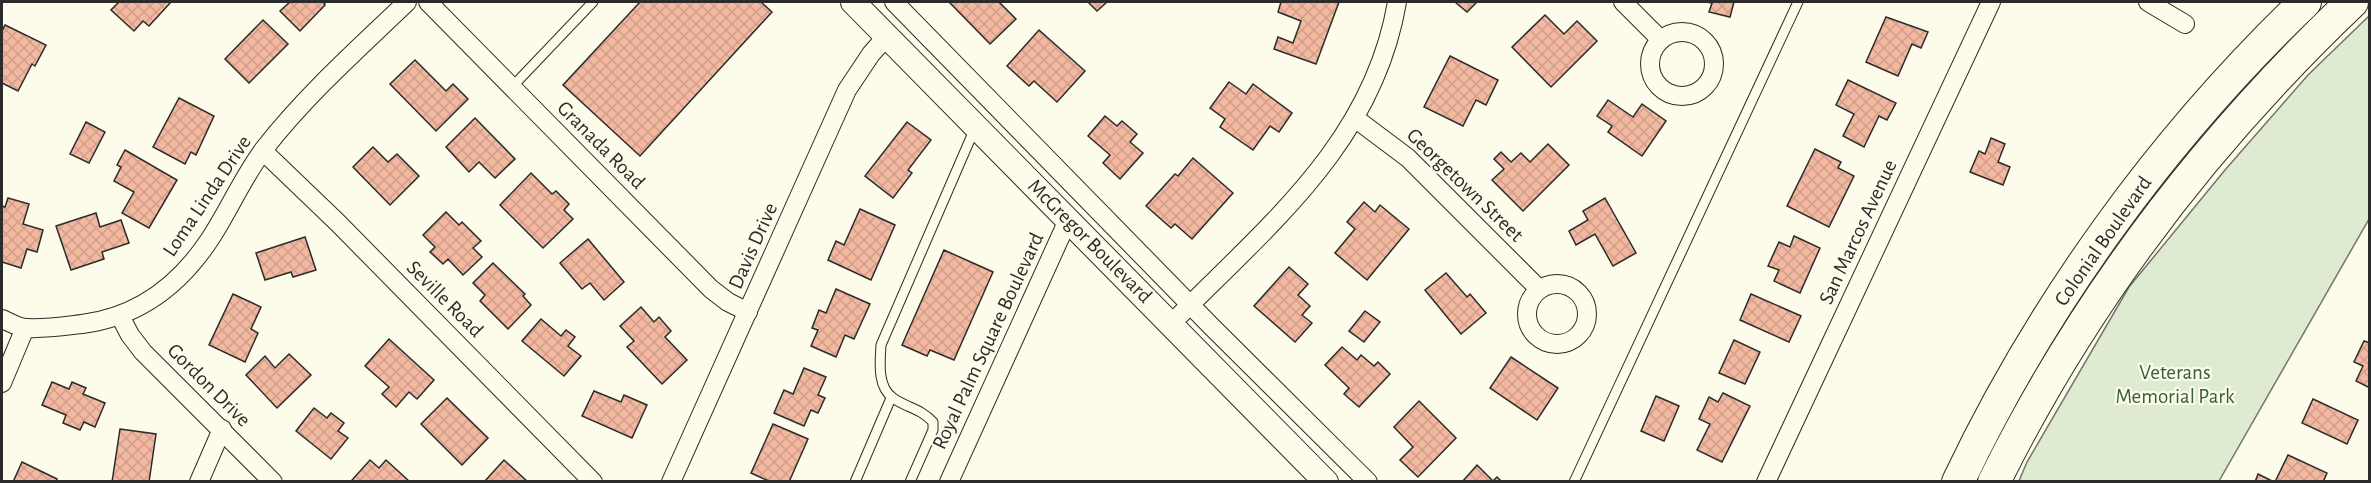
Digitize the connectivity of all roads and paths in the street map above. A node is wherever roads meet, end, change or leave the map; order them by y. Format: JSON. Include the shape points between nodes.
{"nodes":[{"id":1,"x":407,"y":2,"type":"edge"},
{"id":2,"x":428,"y":2,"type":"edge"},
{"id":3,"x":593,"y":2,"type":"edge"},
{"id":4,"x":894,"y":2,"type":"edge"},
{"id":5,"x":1397,"y":2,"type":"edge"},
{"id":6,"x":1623,"y":2,"type":"edge"},
{"id":7,"x":1797,"y":2,"type":"edge"},
{"id":8,"x":1991,"y":2,"type":"edge"},
{"id":9,"x":2305,"y":2,"type":"edge"},
{"id":10,"x":2352,"y":2,"type":"edge"},
{"id":11,"x":2157,"y":3,"type":"edge"},
{"id":12,"x":862,"y":5,"type":"edge"},
{"id":13,"x":2185,"y":24,"type":"dead end"},
{"id":14,"x":887,"y":36,"type":"junction"},
{"id":15,"x":1661,"y":40,"type":"dead end"},
{"id":16,"x":512,"y":87,"type":"junction"},
{"id":17,"x":1356,"y":119,"type":"junction"},
{"id":18,"x":976,"y":127,"type":"junction"},
{"id":19,"x":263,"y":151,"type":"junction"},
{"id":20,"x":1068,"y":220,"type":"junction"},
{"id":21,"x":1539,"y":289,"type":"dead end"},
{"id":22,"x":1191,"y":303,"type":"junction"},
{"id":23,"x":748,"y":312,"type":"junction"},
{"id":24,"x":120,"y":316,"type":"junction"},
{"id":25,"x":2,"y":319,"type":"edge"},
{"id":26,"x":1171,"y":324,"type":"junction"},
{"id":27,"x":25,"y":328,"type":"junction"},
{"id":28,"x":2,"y":383,"type":"edge"},
{"id":29,"x":891,"y":398,"type":"junction"},
{"id":30,"x":222,"y":429,"type":"junction"},
{"id":31,"x":199,"y":482,"type":"edge"},
{"id":32,"x":273,"y":482,"type":"edge"},
{"id":33,"x":593,"y":482,"type":"edge"},
{"id":34,"x":671,"y":482,"type":"edge"},
{"id":35,"x":855,"y":482,"type":"edge"},
{"id":36,"x":910,"y":482,"type":"edge"},
{"id":37,"x":949,"y":482,"type":"edge"},
{"id":38,"x":1326,"y":482,"type":"edge"},
{"id":39,"x":1368,"y":482,"type":"edge"},
{"id":40,"x":1574,"y":482,"type":"edge"},
{"id":41,"x":1766,"y":482,"type":"edge"},
{"id":42,"x":1958,"y":482,"type":"edge"},
{"id":43,"x":1994,"y":482,"type":"edge"}],
"edges":[{"from":1,"to":19,"type":"street","name":"Loma Linda Drive","via":[[319,87]]},
{"from":2,"to":16,"type":"street","name":"Granada Road"},
{"from":3,"to":16,"type":"lane"},
{"from":4,"to":22,"type":"street"},
{"from":5,"to":17,"type":"street","via":[[1383,52]]},
{"from":6,"to":15,"type":"street"},
{"from":7,"to":40,"type":"lane"},
{"from":8,"to":41,"type":"street","name":"San Marcos Avenue"},
{"from":9,"to":42,"type":"highway","name":"Colonial Boulevard","via":[[2200,113],[2099,242],[2013,377]]},
{"from":10,"to":43,"type":"highway","name":"Colonial Boulevard","via":[[2246,108],[2138,243],[2042,392]]},
{"from":11,"to":13,"type":"street"},
{"from":12,"to":14,"type":"main road","name":"McGregor Boulevard"},
{"from":14,"to":18,"type":"main road","name":"McGregor Boulevard"},
{"from":14,"to":23,"type":"street","name":"Davis Drive","via":[[847,90]]},
{"from":16,"to":23,"type":"street","name":"Granada Road","via":[[711,289]]},
{"from":17,"to":21,"type":"street","name":"Georgetown Street","via":[[1408,158]]},
{"from":17,"to":22,"type":"street","via":[[1299,194]]},
{"from":18,"to":20,"type":"main road","name":"McGregor Boulevard"},
{"from":18,"to":29,"type":"lane","via":[[881,345],[881,375]]},
{"from":19,"to":24,"type":"street","name":"Loma Linda Drive","via":[[194,261],[158,296]]},
{"from":19,"to":33,"type":"street","name":"Seville Road"},
{"from":20,"to":26,"type":"main road","name":"McGregor Boulevard"},
{"from":20,"to":37,"type":"street","name":"Royal Palm Square Boulevard"},
{"from":22,"to":26,"type":"street"},
{"from":22,"to":39,"type":"street"},
{"from":23,"to":34,"type":"street","name":"Davis Drive"},
{"from":24,"to":27,"type":"street","name":"Loma Linda Drive","via":[[100,322]]},
{"from":24,"to":30,"type":"street","name":"Gordon Drive","via":[[143,352]]},
{"from":25,"to":27,"type":"street","name":"Loma Linda Drive"},
{"from":26,"to":38,"type":"main road","name":"McGregor Boulevard"},
{"from":27,"to":28,"type":"street"},
{"from":29,"to":35,"type":"lane"},
{"from":29,"to":36,"type":"lane","via":[[924,412],[933,422]]},
{"from":30,"to":31,"type":"street"},
{"from":30,"to":32,"type":"street","name":"Gordon Drive"}]}
